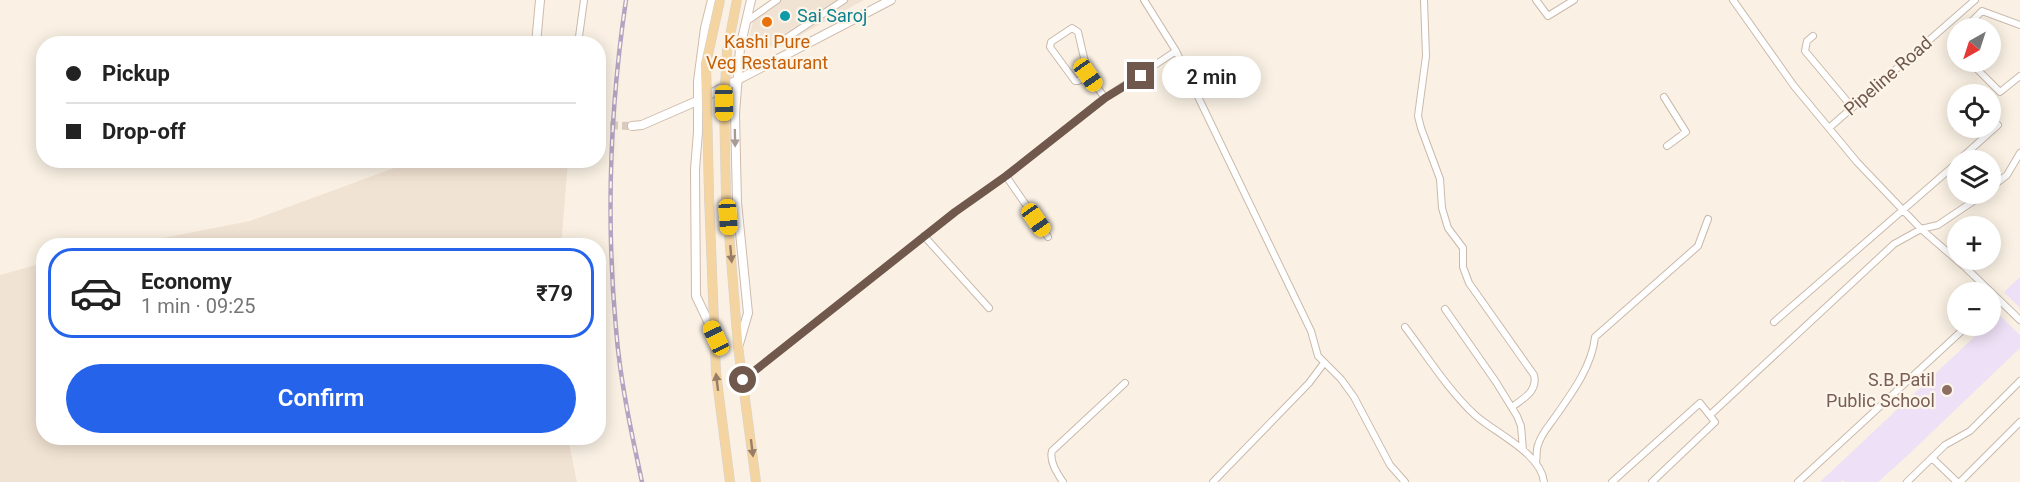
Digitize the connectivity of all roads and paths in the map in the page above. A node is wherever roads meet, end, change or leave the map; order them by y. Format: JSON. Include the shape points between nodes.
{"nodes":[{"id":1,"x":540,"y":0,"type":"edge"},
{"id":2,"x":584,"y":0,"type":"edge"},
{"id":3,"x":712,"y":0,"type":"edge"},
{"id":4,"x":720,"y":0,"type":"edge"},
{"id":5,"x":737,"y":0,"type":"edge"},
{"id":6,"x":752,"y":0,"type":"edge"},
{"id":7,"x":777,"y":0,"type":"edge"},
{"id":8,"x":844,"y":0,"type":"edge"},
{"id":9,"x":891,"y":0,"type":"edge"},
{"id":10,"x":1144,"y":0,"type":"edge"},
{"id":11,"x":1424,"y":0,"type":"edge"},
{"id":12,"x":1536,"y":0,"type":"edge"},
{"id":13,"x":1574,"y":0,"type":"edge"},
{"id":14,"x":1733,"y":0,"type":"edge"},
{"id":15,"x":1975,"y":0,"type":"edge"},
{"id":16,"x":881,"y":2,"type":"edge"},
{"id":17,"x":1975,"y":18,"type":"edge"},
{"id":18,"x":2001,"y":18,"type":"edge"},
{"id":19,"x":2001,"y":18,"type":"edge"},
{"id":20,"x":747,"y":21,"type":"junction"},
{"id":21,"x":2020,"y":25,"type":"edge"},
{"id":22,"x":537,"y":36,"type":"edge"},
{"id":23,"x":579,"y":36,"type":"edge"},
{"id":24,"x":1813,"y":36,"type":"dead end"},
{"id":25,"x":782,"y":41,"type":"dead end"},
{"id":26,"x":1176,"y":51,"type":"junction"},
{"id":27,"x":1980,"y":72,"type":"edge"},
{"id":28,"x":1088,"y":75,"type":"junction"},
{"id":29,"x":2020,"y":76,"type":"edge"},
{"id":30,"x":737,"y":80,"type":"junction"},
{"id":31,"x":1664,"y":97,"type":"dead end"},
{"id":32,"x":1105,"y":98,"type":"junction"},
{"id":33,"x":698,"y":101,"type":"junction"},
{"id":34,"x":1852,"y":107,"type":"junction"},
{"id":35,"x":632,"y":126,"type":"tunnel mouth"},
{"id":36,"x":1829,"y":128,"type":"junction"},
{"id":37,"x":1983,"y":138,"type":"edge"},
{"id":38,"x":1667,"y":146,"type":"dead end"},
{"id":39,"x":1970,"y":150,"type":"edge"},
{"id":40,"x":2020,"y":153,"type":"edge"},
{"id":41,"x":1947,"y":171,"type":"edge"},
{"id":42,"x":1006,"y":176,"type":"junction"},
{"id":43,"x":2001,"y":180,"type":"edge"},
{"id":44,"x":1969,"y":204,"type":"edge"},
{"id":45,"x":1904,"y":210,"type":"junction"},
{"id":46,"x":1708,"y":219,"type":"dead end"},
{"id":47,"x":1921,"y":229,"type":"junction"},
{"id":48,"x":924,"y":236,"type":"junction"},
{"id":49,"x":1048,"y":237,"type":"dead end"},
{"id":50,"x":1979,"y":282,"type":"edge"},
{"id":51,"x":2001,"y":302,"type":"edge"},
{"id":52,"x":989,"y":308,"type":"dead end"},
{"id":53,"x":1445,"y":309,"type":"dead end"},
{"id":54,"x":2020,"y":320,"type":"edge"},
{"id":55,"x":1774,"y":322,"type":"dead end"},
{"id":56,"x":1405,"y":327,"type":"dead end"},
{"id":57,"x":1957,"y":336,"type":"edge"},
{"id":58,"x":716,"y":338,"type":"junction"},
{"id":59,"x":738,"y":346,"type":"junction"},
{"id":60,"x":1324,"y":363,"type":"junction"},
{"id":61,"x":743,"y":380,"type":"junction"},
{"id":62,"x":2020,"y":381,"type":"edge"},
{"id":63,"x":1125,"y":383,"type":"dead end"},
{"id":64,"x":1512,"y":407,"type":"junction"},
{"id":65,"x":1710,"y":415,"type":"junction"},
{"id":66,"x":2020,"y":422,"type":"edge"},
{"id":67,"x":1523,"y":450,"type":"junction"},
{"id":68,"x":1932,"y":458,"type":"junction"},
{"id":69,"x":1536,"y":464,"type":"junction"},
{"id":70,"x":730,"y":482,"type":"edge"},
{"id":71,"x":756,"y":482,"type":"edge"},
{"id":72,"x":1063,"y":482,"type":"edge"},
{"id":73,"x":1213,"y":482,"type":"edge"},
{"id":74,"x":1404,"y":482,"type":"edge"},
{"id":75,"x":1544,"y":482,"type":"edge"},
{"id":76,"x":1612,"y":482,"type":"edge"},
{"id":77,"x":1653,"y":482,"type":"edge"},
{"id":78,"x":1798,"y":482,"type":"edge"},
{"id":79,"x":1907,"y":482,"type":"edge"},
{"id":80,"x":1958,"y":482,"type":"edge"}],
"edges":[{"from":1,"to":22,"type":"street"},
{"from":2,"to":23,"type":"street"},
{"from":3,"to":33,"type":"street","via":[[700,60]]},
{"from":4,"to":58,"type":"main road","bridge":true,"via":[[706,64]]},
{"from":5,"to":59,"type":"main road","one_way":true,"bridge":true,"via":[[727,51],[724,103],[726,196]]},
{"from":6,"to":20,"type":"street"},
{"from":7,"to":20,"type":"street"},
{"from":8,"to":25,"type":"street"},
{"from":9,"to":16,"type":"street"},
{"from":10,"to":26,"type":"street"},
{"from":11,"to":64,"type":"street","via":[[1426,56],[1420,128],[1440,179],[1448,228],[1463,248],[1463,267],[1469,283],[1534,375],[1534,388]]},
{"from":12,"to":13,"type":"street","via":[[1548,16]]},
{"from":14,"to":36,"type":"street"},
{"from":15,"to":34,"type":"street","name":"Pipeline Road"},
{"from":16,"to":30,"type":"street"},
{"from":17,"to":19,"type":"street","via":[[1982,11]]},
{"from":18,"to":21,"type":"street"},
{"from":20,"to":30,"type":"street"},
{"from":24,"to":34,"type":"street","via":[[1805,51]]},
{"from":26,"to":32,"type":"street"},
{"from":26,"to":60,"type":"street","via":[[1311,331],[1317,356]]},
{"from":27,"to":29,"type":"street","via":[[2000,92]]},
{"from":28,"to":28,"type":"street","via":[[1078,32],[1072,28],[1051,42],[1050,47],[1075,81]]},
{"from":28,"to":32,"type":"street"},
{"from":30,"to":33,"type":"street"},
{"from":30,"to":59,"type":"street","one_way":true,"via":[[737,202],[748,313]]},
{"from":31,"to":38,"type":"street","via":[[1686,132]]},
{"from":32,"to":42,"type":"street"},
{"from":33,"to":35,"type":"street"},
{"from":33,"to":58,"type":"street","via":[[696,296]]},
{"from":34,"to":36,"type":"street","name":"Pipeline Road"},
{"from":36,"to":45,"type":"street"},
{"from":37,"to":39,"type":"street"},
{"from":40,"to":43,"type":"street"},
{"from":41,"to":45,"type":"street"},
{"from":42,"to":48,"type":"street"},
{"from":42,"to":49,"type":"street"},
{"from":44,"to":47,"type":"street","via":[[1938,225]]},
{"from":45,"to":47,"type":"street"},
{"from":45,"to":55,"type":"street"},
{"from":46,"to":69,"type":"street","via":[[1698,246],[1595,338],[1587,366],[1543,434]]},
{"from":47,"to":50,"type":"street"},
{"from":47,"to":65,"type":"street","via":[[1894,244]]},
{"from":48,"to":52,"type":"street"},
{"from":48,"to":61,"type":"street"},
{"from":51,"to":54,"type":"street"},
{"from":53,"to":64,"type":"street"},
{"from":56,"to":67,"type":"street","via":[[1474,414]]},
{"from":57,"to":78,"type":"street"},
{"from":70,"to":58,"type":"main road","one_way":true,"via":[[716,373]]},
{"from":59,"to":61,"type":"main road"},
{"from":60,"to":73,"type":"street"},
{"from":60,"to":74,"type":"street","via":[[1354,397],[1390,465]]},
{"from":61,"to":71,"type":"main road","one_way":true},
{"from":62,"to":68,"type":"street","via":[[1970,431],[1945,445]]},
{"from":63,"to":72,"type":"street","via":[[1052,451],[1052,463]]},
{"from":64,"to":67,"type":"street","via":[[1521,426]]},
{"from":65,"to":76,"type":"street","via":[[1700,402]]},
{"from":65,"to":77,"type":"street","via":[[1716,422]]},
{"from":66,"to":80,"type":"street"},
{"from":67,"to":69,"type":"street"},
{"from":68,"to":79,"type":"street"},
{"from":68,"to":80,"type":"street"},
{"from":69,"to":75,"type":"street"}]}
